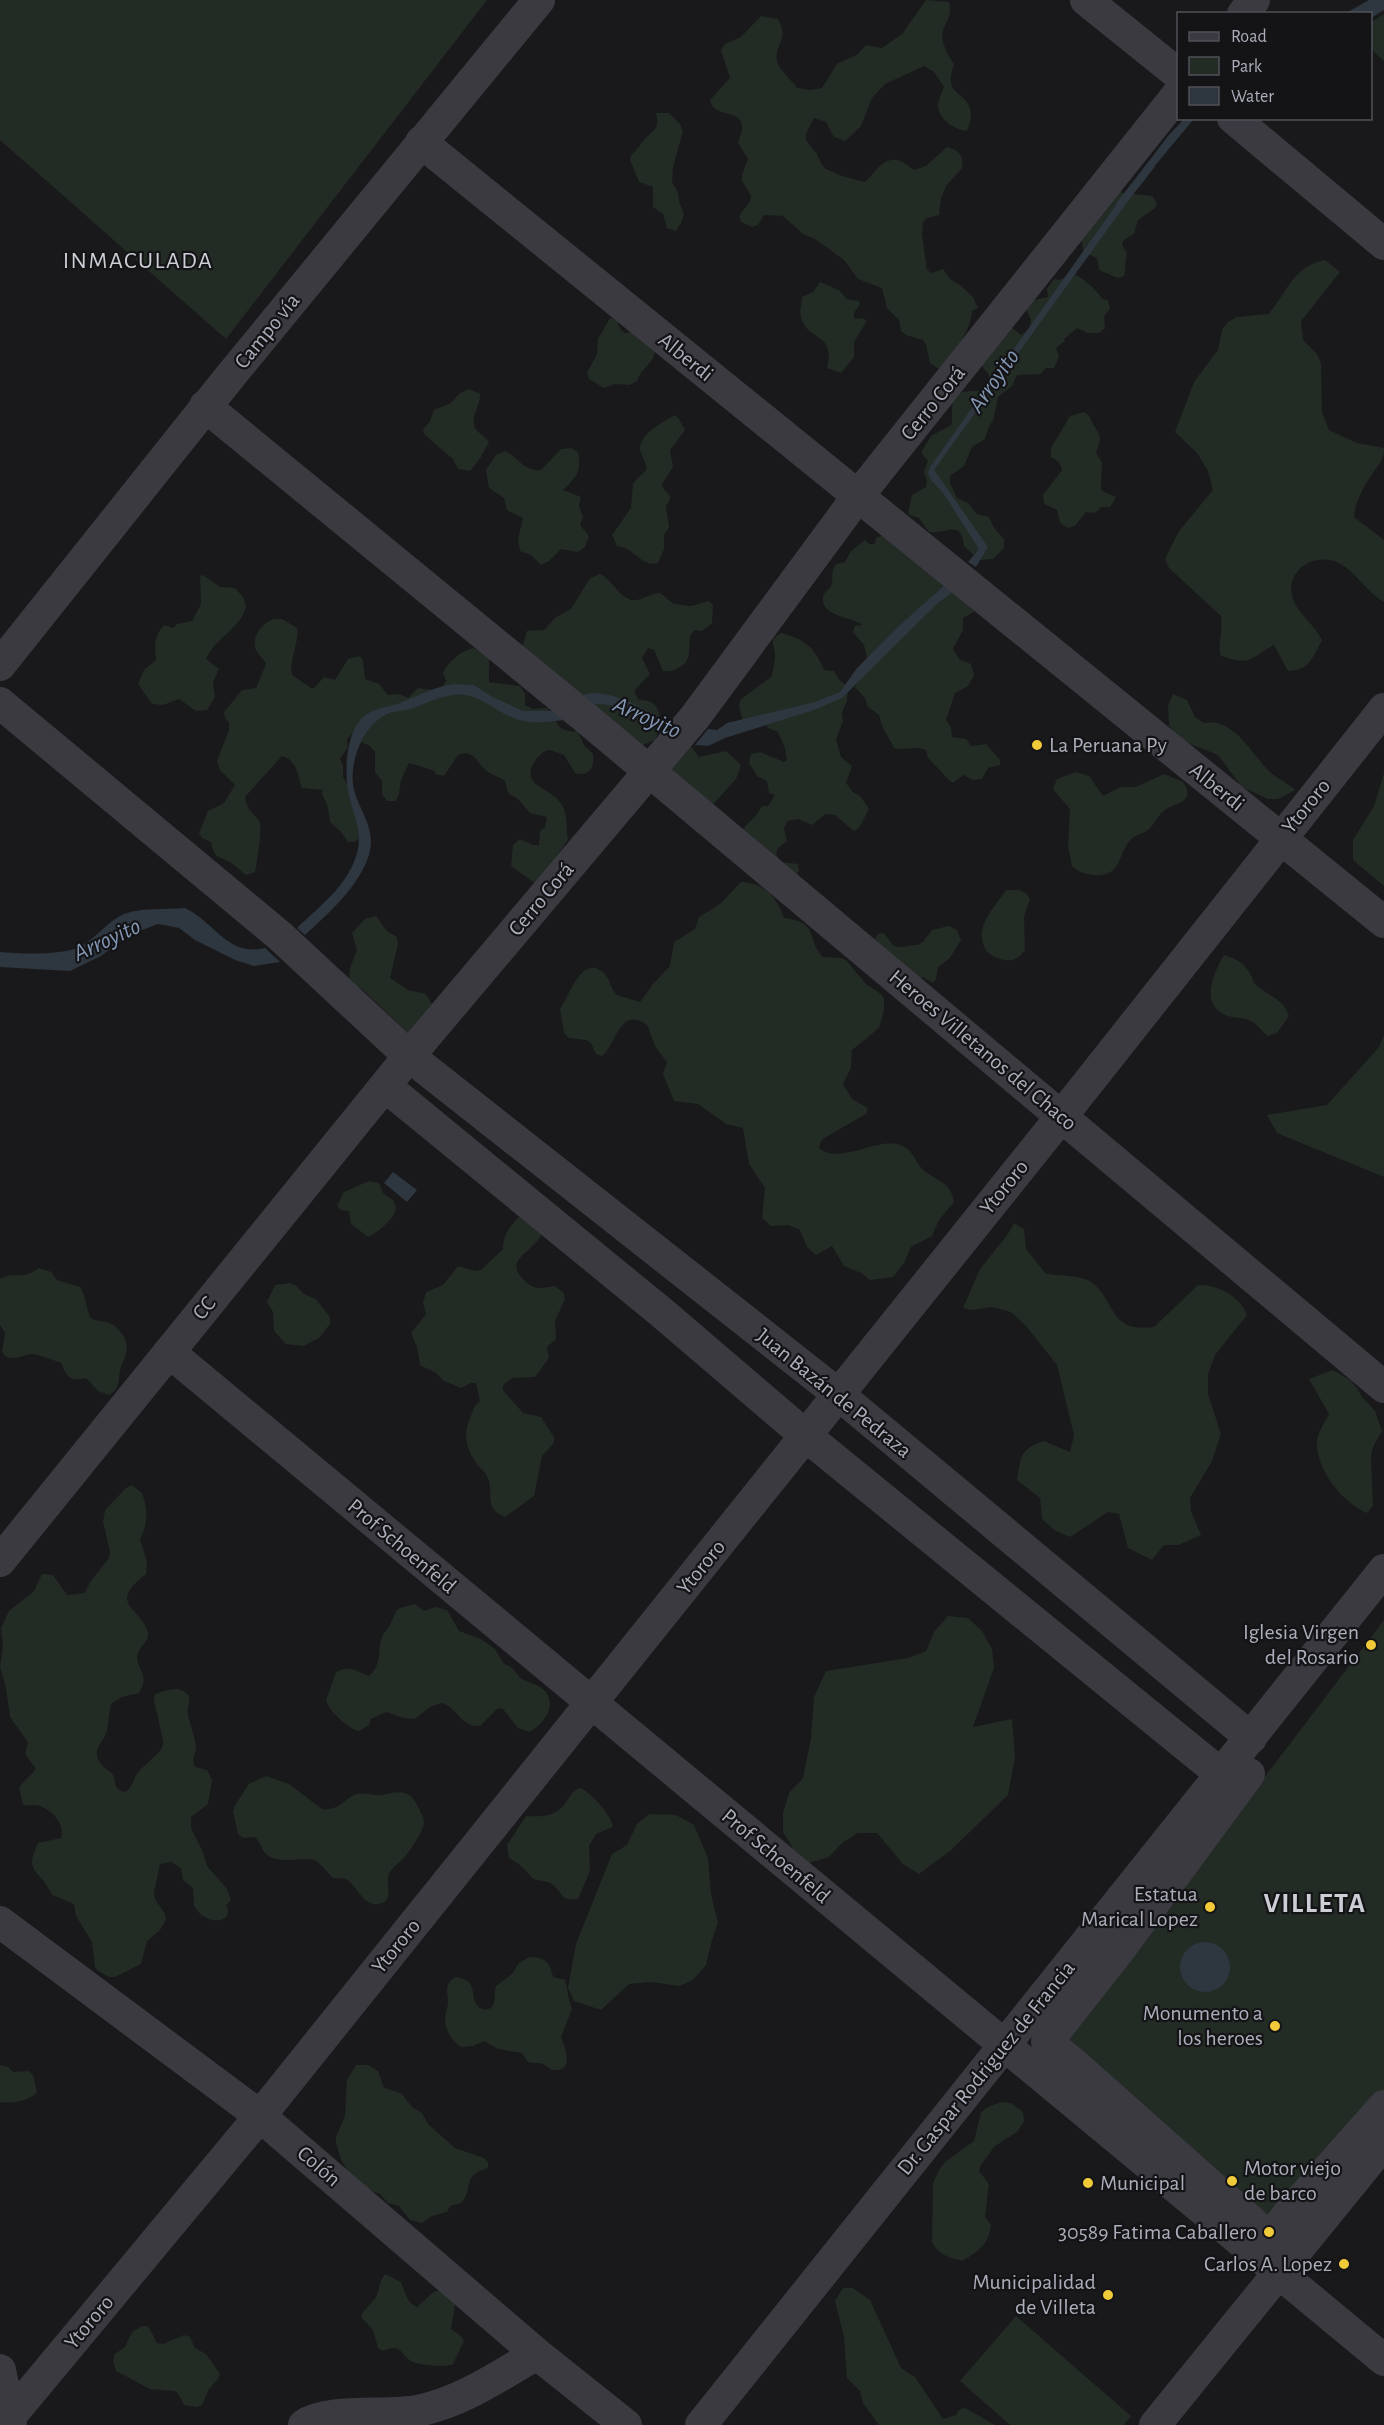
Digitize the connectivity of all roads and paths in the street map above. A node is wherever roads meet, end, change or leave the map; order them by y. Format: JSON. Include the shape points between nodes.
{"nodes":[{"id":1,"x":539,"y":0,"type":"edge"},
{"id":2,"x":1086,"y":0,"type":"edge"},
{"id":3,"x":1254,"y":0,"type":"edge"},
{"id":4,"x":1245,"y":12,"type":"edge"},
{"id":5,"x":1177,"y":72,"type":"edge"},
{"id":6,"x":1177,"y":97,"type":"edge"},
{"id":7,"x":1235,"y":120,"type":"edge"},
{"id":8,"x":421,"y":142,"type":"junction"},
{"id":9,"x":1384,"y":244,"type":"edge"},
{"id":10,"x":205,"y":406,"type":"junction"},
{"id":11,"x":858,"y":496,"type":"junction"},
{"id":12,"x":0,"y":665,"type":"edge"},
{"id":13,"x":0,"y":703,"type":"edge"},
{"id":14,"x":1384,"y":709,"type":"edge"},
{"id":15,"x":648,"y":770,"type":"junction"},
{"id":16,"x":1280,"y":838,"type":"junction"},
{"id":17,"x":1384,"y":922,"type":"edge"},
{"id":18,"x":409,"y":1056,"type":"junction"},
{"id":19,"x":385,"y":1086,"type":"junction"},
{"id":20,"x":1062,"y":1117,"type":"junction"},
{"id":21,"x":169,"y":1352,"type":"junction"},
{"id":22,"x":1384,"y":1387,"type":"edge"},
{"id":23,"x":838,"y":1394,"type":"junction"},
{"id":24,"x":806,"y":1436,"type":"junction"},
{"id":25,"x":0,"y":1561,"type":"edge"},
{"id":26,"x":1384,"y":1570,"type":"edge"},
{"id":27,"x":1384,"y":1601,"type":"edge"},
{"id":28,"x":591,"y":1703,"type":"junction"},
{"id":29,"x":1251,"y":1738,"type":"junction"},
{"id":30,"x":1222,"y":1775,"type":"junction"},
{"id":31,"x":0,"y":1922,"type":"edge"},
{"id":32,"x":1004,"y":2045,"type":"junction"},
{"id":33,"x":1384,"y":2106,"type":"edge"},
{"id":34,"x":260,"y":2116,"type":"junction"},
{"id":35,"x":1384,"y":2143,"type":"edge"},
{"id":36,"x":1279,"y":2273,"type":"junction"},
{"id":37,"x":537,"y":2354,"type":"junction"},
{"id":38,"x":1384,"y":2360,"type":"edge"},
{"id":39,"x":0,"y":2370,"type":"edge"},
{"id":40,"x":10,"y":2422,"type":"edge"},
{"id":41,"x":304,"y":2425,"type":"edge"},
{"id":42,"x":626,"y":2425,"type":"edge"},
{"id":43,"x":701,"y":2425,"type":"edge"},
{"id":44,"x":1155,"y":2425,"type":"edge"}],
"edges":[{"from":1,"to":8,"type":"street","name":"Campo vía"},
{"from":2,"to":5,"type":"street"},
{"from":3,"to":4,"type":"street"},
{"from":6,"to":11,"type":"street","name":"Cerro Corá"},
{"from":7,"to":9,"type":"street"},
{"from":8,"to":10,"type":"street","name":"Campo vía"},
{"from":8,"to":11,"type":"street","name":"Alberdi"},
{"from":10,"to":12,"type":"street","name":"Campo vía"},
{"from":10,"to":15,"type":"street","name":"Heroes Villetanos del Chaco"},
{"from":11,"to":15,"type":"street","name":"Cerro Corá","via":[[695,717]]},
{"from":11,"to":16,"type":"street","name":"Alberdi"},
{"from":13,"to":18,"type":"street","name":"Juan Bazán de Pedraza","via":[[291,947]]},
{"from":14,"to":16,"type":"street","name":"Ytororo"},
{"from":15,"to":18,"type":"street","name":"Cerro Corá"},
{"from":15,"to":20,"type":"street","name":"Heroes Villetanos del Chaco"},
{"from":16,"to":17,"type":"street","name":"Alberdi"},
{"from":16,"to":20,"type":"street","name":"Ytororo"},
{"from":18,"to":19,"type":"street","name":"CC"},
{"from":18,"to":23,"type":"street","name":"Juan Bazán de Pedraza"},
{"from":19,"to":21,"type":"street","name":"CC"},
{"from":19,"to":24,"type":"street"},
{"from":20,"to":22,"type":"street","name":"Heroes Villetanos del Chaco"},
{"from":20,"to":23,"type":"street","name":"Ytororo"},
{"from":21,"to":25,"type":"street","name":"CC"},
{"from":21,"to":28,"type":"street","name":"Prof Schoenfeld"},
{"from":23,"to":24,"type":"street","name":"Ytororo"},
{"from":23,"to":29,"type":"street","name":"Juan Bazán de Pedraza"},
{"from":24,"to":28,"type":"street","name":"Ytororo"},
{"from":24,"to":30,"type":"street"},
{"from":26,"to":29,"type":"street","name":"Dr. Gaspar Rodriguez de Francia"},
{"from":27,"to":33,"type":"street","via":[[1047,2042],[1270,2238]]},
{"from":28,"to":32,"type":"street","name":"Prof Schoenfeld"},
{"from":28,"to":34,"type":"street","name":"Ytororo"},
{"from":29,"to":30,"type":"street","name":"Dr. Gaspar Rodriguez de Francia"},
{"from":30,"to":32,"type":"street","name":"Dr. Gaspar Rodriguez de Francia"},
{"from":31,"to":34,"type":"street","name":"Colón"},
{"from":32,"to":36,"type":"street","name":"Prof Schoenfeld"},
{"from":32,"to":43,"type":"street","name":"Dr. Gaspar Rodriguez de Francia"},
{"from":34,"to":37,"type":"street","name":"Colón"},
{"from":34,"to":40,"type":"street","name":"Ytororo"},
{"from":35,"to":36,"type":"street"},
{"from":36,"to":38,"type":"street","name":"Prof Schoenfeld"},
{"from":36,"to":44,"type":"street"},
{"from":37,"to":41,"type":"street","via":[[471,2392],[417,2411],[329,2415]]},
{"from":37,"to":42,"type":"street","name":"Colón"},
{"from":39,"to":40,"type":"street"}]}
